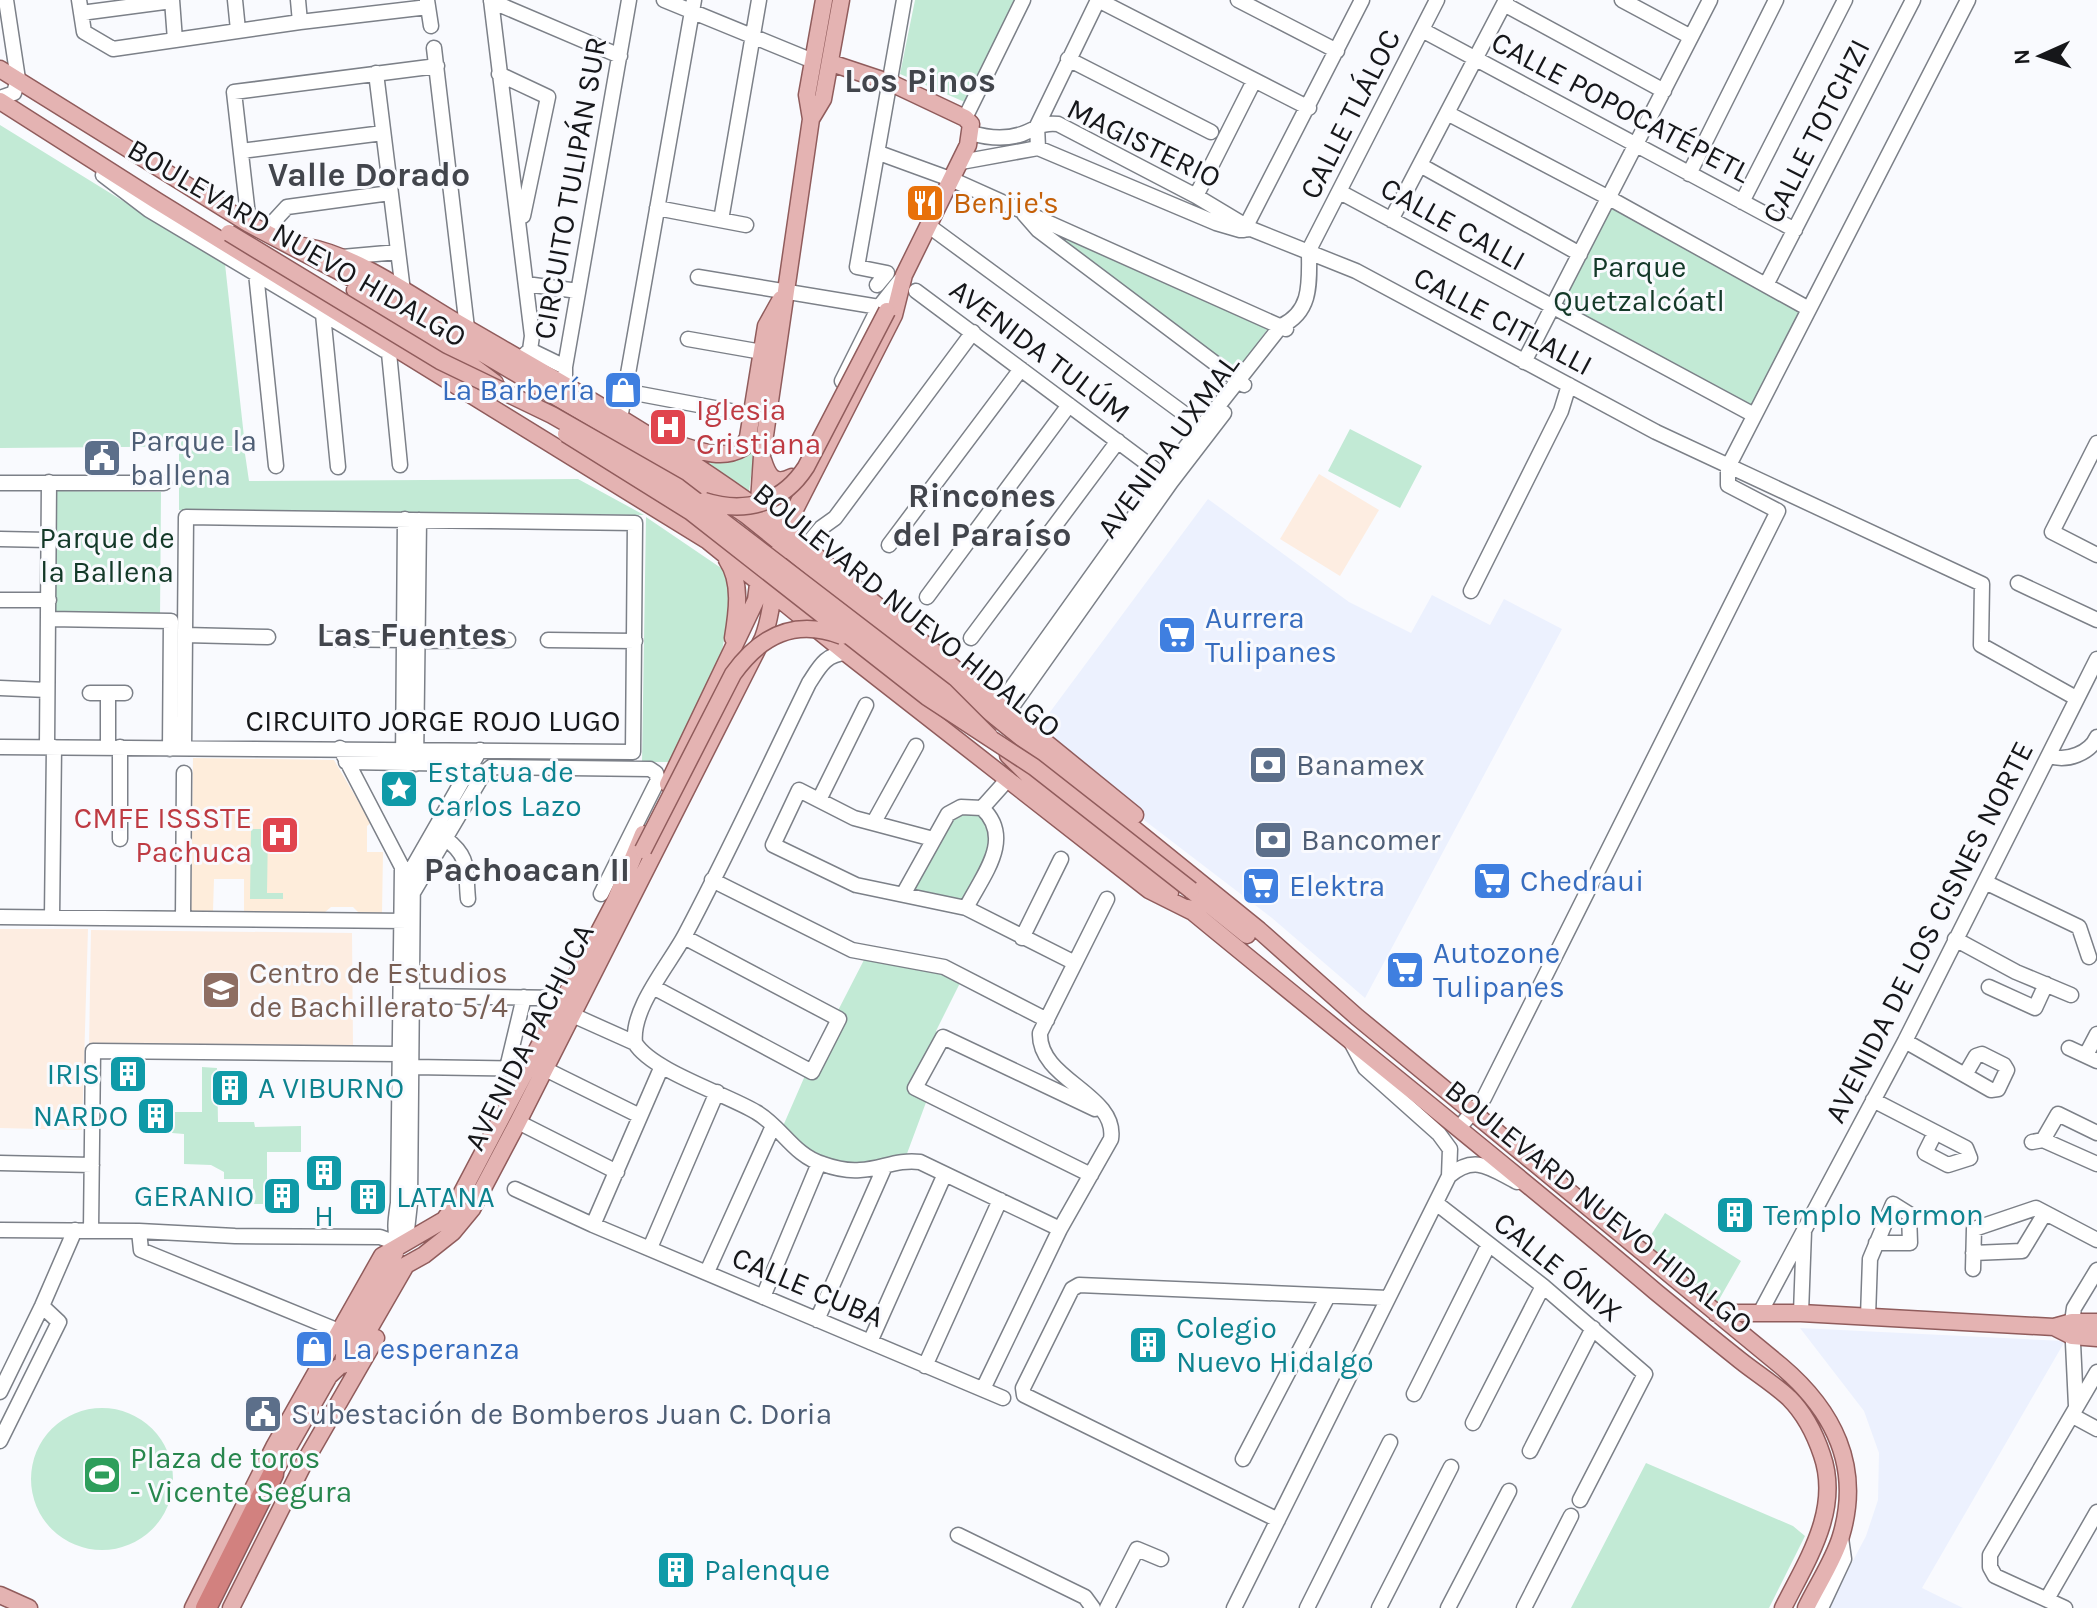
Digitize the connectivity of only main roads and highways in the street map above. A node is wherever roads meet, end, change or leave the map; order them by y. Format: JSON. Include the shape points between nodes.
{"nodes":[{"id":1,"x":824,"y":0,"type":"edge"},
{"id":2,"x":841,"y":0,"type":"edge"},
{"id":3,"x":831,"y":63,"type":"junction"},
{"id":4,"x":0,"y":69,"type":"edge"},
{"id":5,"x":0,"y":100,"type":"edge"},
{"id":6,"x":811,"y":119,"type":"junction"},
{"id":7,"x":56,"y":138,"type":"junction"},
{"id":8,"x":283,"y":243,"type":"junction"},
{"id":9,"x":904,"y":275,"type":"junction"},
{"id":10,"x":786,"y":291,"type":"junction"},
{"id":11,"x":660,"y":441,"type":"junction"},
{"id":12,"x":762,"y":456,"type":"junction"},
{"id":13,"x":694,"y":499,"type":"junction"},
{"id":14,"x":799,"y":501,"type":"junction"},
{"id":15,"x":757,"y":508,"type":"junction"},
{"id":16,"x":758,"y":526,"type":"junction"},
{"id":17,"x":782,"y":537,"type":"junction"},
{"id":18,"x":708,"y":541,"type":"junction"},
{"id":19,"x":805,"y":547,"type":"junction"},
{"id":20,"x":759,"y":548,"type":"junction"},
{"id":21,"x":724,"y":555,"type":"junction"},
{"id":22,"x":776,"y":571,"type":"junction"},
{"id":23,"x":829,"y":574,"type":"junction"},
{"id":24,"x":759,"y":583,"type":"junction"},
{"id":25,"x":774,"y":595,"type":"junction"},
{"id":26,"x":850,"y":647,"type":"junction"},
{"id":27,"x":732,"y":648,"type":"junction"},
{"id":28,"x":752,"y":661,"type":"junction"},
{"id":29,"x":951,"y":680,"type":"junction"},
{"id":30,"x":985,"y":692,"type":"junction"},
{"id":31,"x":608,"y":896,"type":"junction"},
{"id":32,"x":1195,"y":913,"type":"junction"},
{"id":33,"x":1336,"y":1000,"type":"junction"},
{"id":34,"x":399,"y":1244,"type":"junction"},
{"id":35,"x":424,"y":1255,"type":"junction"},
{"id":36,"x":1627,"y":1267,"type":"junction"},
{"id":37,"x":1721,"y":1309,"type":"junction"},
{"id":38,"x":1760,"y":1313,"type":"junction"},
{"id":39,"x":2097,"y":1322,"type":"edge"},
{"id":40,"x":2072,"y":1329,"type":"junction"},
{"id":41,"x":1751,"y":1331,"type":"junction"},
{"id":42,"x":2097,"y":1338,"type":"edge"},
{"id":43,"x":344,"y":1363,"type":"junction"},
{"id":44,"x":1781,"y":1366,"type":"junction"},
{"id":45,"x":279,"y":1477,"type":"junction"},
{"id":46,"x":0,"y":1595,"type":"edge"},
{"id":47,"x":29,"y":1608,"type":"edge"},
{"id":48,"x":193,"y":1608,"type":"edge"},
{"id":49,"x":206,"y":1608,"type":"edge"},
{"id":50,"x":221,"y":1608,"type":"edge"},
{"id":51,"x":231,"y":1608,"type":"edge"},
{"id":52,"x":1783,"y":1608,"type":"edge"},
{"id":53,"x":1806,"y":1608,"type":"edge"}],
"edges":[{"from":1,"to":6,"type":"main road","via":[[807,95]]},
{"from":2,"to":3,"type":"main road"},
{"from":3,"to":6,"type":"main road","via":[[823,99]]},
{"from":3,"to":9,"type":"main road","via":[[891,83],[968,125],[961,162]]},
{"from":4,"to":8,"type":"main road","name":"BOULEVARD NUEVO HIDALGO"},
{"from":5,"to":7,"type":"main road","name":"BOULEVARD NUEVO HIDALGO"},
{"from":6,"to":10,"type":"main road"},
{"from":7,"to":13,"type":"main road","name":"BOULEVARD NUEVO HIDALGO","bridge":true,"via":[[160,191],[440,361],[552,415]]},
{"from":7,"to":18,"type":"main road","name":"BOULEVARD NUEVO HIDALGO"},
{"from":8,"to":11,"type":"main road","via":[[342,257],[467,328],[525,354],[565,385]]},
{"from":8,"to":16,"type":"main road","name":"BOULEVARD NUEVO HIDALGO","via":[[380,293],[675,467]]},
{"from":8,"to":26,"type":"main road","name":"BOULEVARD NUEVO HIDALGO","bridge":true,"via":[[447,347],[541,419],[691,512]]},
{"from":9,"to":13,"type":"main road","bridge":true,"via":[[806,467],[789,488],[750,507]]},
{"from":9,"to":14,"type":"main road","via":[[894,315]]},
{"from":10,"to":11,"type":"main road","via":[[766,326],[746,444],[717,454]]},
{"from":10,"to":12,"type":"main road"},
{"from":11,"to":15,"type":"main road"},
{"from":12,"to":15,"type":"main road"},
{"from":12,"to":17,"type":"main road","via":[[770,477],[781,482],[792,477],[779,504]]},
{"from":13,"to":32,"type":"main road","name":"BOULEVARD NUEVO HIDALGO","bridge":true,"via":[[944,691],[1030,777]]},
{"from":14,"to":17,"type":"main road"},
{"from":14,"to":19,"type":"main road","via":[[795,530]]},
{"from":15,"to":16,"type":"main road"},
{"from":15,"to":17,"type":"main road"},
{"from":16,"to":17,"type":"main road","name":"BOULEVARD NUEVO HIDALGO"},
{"from":16,"to":20,"type":"main road"},
{"from":17,"to":19,"type":"main road"},
{"from":17,"to":20,"type":"main road"},
{"from":17,"to":22,"type":"main road","name":"AVENIDA PACHUCA"},
{"from":17,"to":23,"type":"main road","name":"BOULEVARD NUEVO HIDALGO"},
{"from":18,"to":20,"type":"main road"},
{"from":18,"to":21,"type":"main road","name":"BOULEVARD NUEVO HIDALGO"},
{"from":19,"to":23,"type":"main road"},
{"from":20,"to":24,"type":"main road"},
{"from":21,"to":24,"type":"main road","name":"BOULEVARD NUEVO HIDALGO"},
{"from":21,"to":27,"type":"main road","via":[[737,586]]},
{"from":22,"to":23,"type":"main road"},
{"from":22,"to":24,"type":"main road"},
{"from":22,"to":25,"type":"main road","name":"AVENIDA PACHUCA"},
{"from":23,"to":29,"type":"main road","name":"BOULEVARD NUEVO HIDALGO"},
{"from":23,"to":30,"type":"main road"},
{"from":24,"to":25,"type":"main road","name":"BOULEVARD NUEVO HIDALGO"},
{"from":24,"to":27,"type":"main road"},
{"from":25,"to":26,"type":"main road","name":"BOULEVARD NUEVO HIDALGO"},
{"from":25,"to":28,"type":"main road","name":"AVENIDA PACHUCA"},
{"from":26,"to":28,"type":"main road","via":[[800,636],[778,641]]},
{"from":26,"to":31,"type":"main road","bridge":true,"via":[[824,631],[799,629],[771,637],[746,657],[643,850]]},
{"from":26,"to":32,"type":"main road","name":"BOULEVARD NUEVO HIDALGO","via":[[1149,890]]},
{"from":26,"to":33,"type":"main road","name":"BOULEVARD NUEVO HIDALGO","bridge":true,"via":[[1041,773]]},
{"from":27,"to":31,"type":"main road","via":[[637,847]]},
{"from":28,"to":35,"type":"main road","name":"AVENIDA PACHUCA","via":[[472,1209]]},
{"from":29,"to":30,"type":"main road"},
{"from":29,"to":33,"type":"main road","name":"BOULEVARD NUEVO HIDALGO","via":[[1259,930]]},
{"from":30,"to":33,"type":"main road","via":[[1271,927]]},
{"from":31,"to":34,"type":"main road","name":"AVENIDA PACHUCA","via":[[565,998],[456,1204],[444,1220]]},
{"from":32,"to":36,"type":"main road","name":"BOULEVARD NUEVO HIDALGO","via":[[1349,1038],[1371,1066],[1440,1124],[1459,1128]]},
{"from":33,"to":37,"type":"main road","name":"BOULEVARD NUEVO HIDALGO","via":[[1623,1236]]},
{"from":34,"to":35,"type":"main road"},
{"from":34,"to":43,"type":"main road","via":[[345,1346]]},
{"from":34,"to":48,"type":"main road","via":[[382,1256],[339,1331]]},
{"from":35,"to":43,"type":"main road","name":"AVENIDA PACHUCA","via":[[406,1265],[357,1350]]},
{"from":35,"to":51,"type":"main road","via":[[304,1463]]},
{"from":36,"to":37,"type":"main road","via":[[1680,1302]]},
{"from":36,"to":52,"type":"main road","name":"BOULEVARD NUEVO HIDALGO","via":[[1789,1398],[1814,1436],[1823,1458],[1827,1509]]},
{"from":37,"to":38,"type":"main road"},
{"from":37,"to":38,"type":"main road"},
{"from":37,"to":41,"type":"main road"},
{"from":37,"to":44,"type":"main road","name":"BOULEVARD NUEVO HIDALGO"},
{"from":38,"to":40,"type":"main road"},
{"from":38,"to":41,"type":"main road"},
{"from":39,"to":40,"type":"main road"},
{"from":40,"to":42,"type":"main road"},
{"from":41,"to":44,"type":"main road","via":[[1772,1349]]},
{"from":43,"to":45,"type":"main road","via":[[341,1383]]},
{"from":44,"to":53,"type":"main road","name":"BOULEVARD NUEVO HIDALGO","via":[[1822,1407],[1843,1456],[1848,1489],[1841,1538]]},
{"from":45,"to":49,"type":"highway"},
{"from":45,"to":50,"type":"highway"},
{"from":46,"to":47,"type":"main road"}]}
